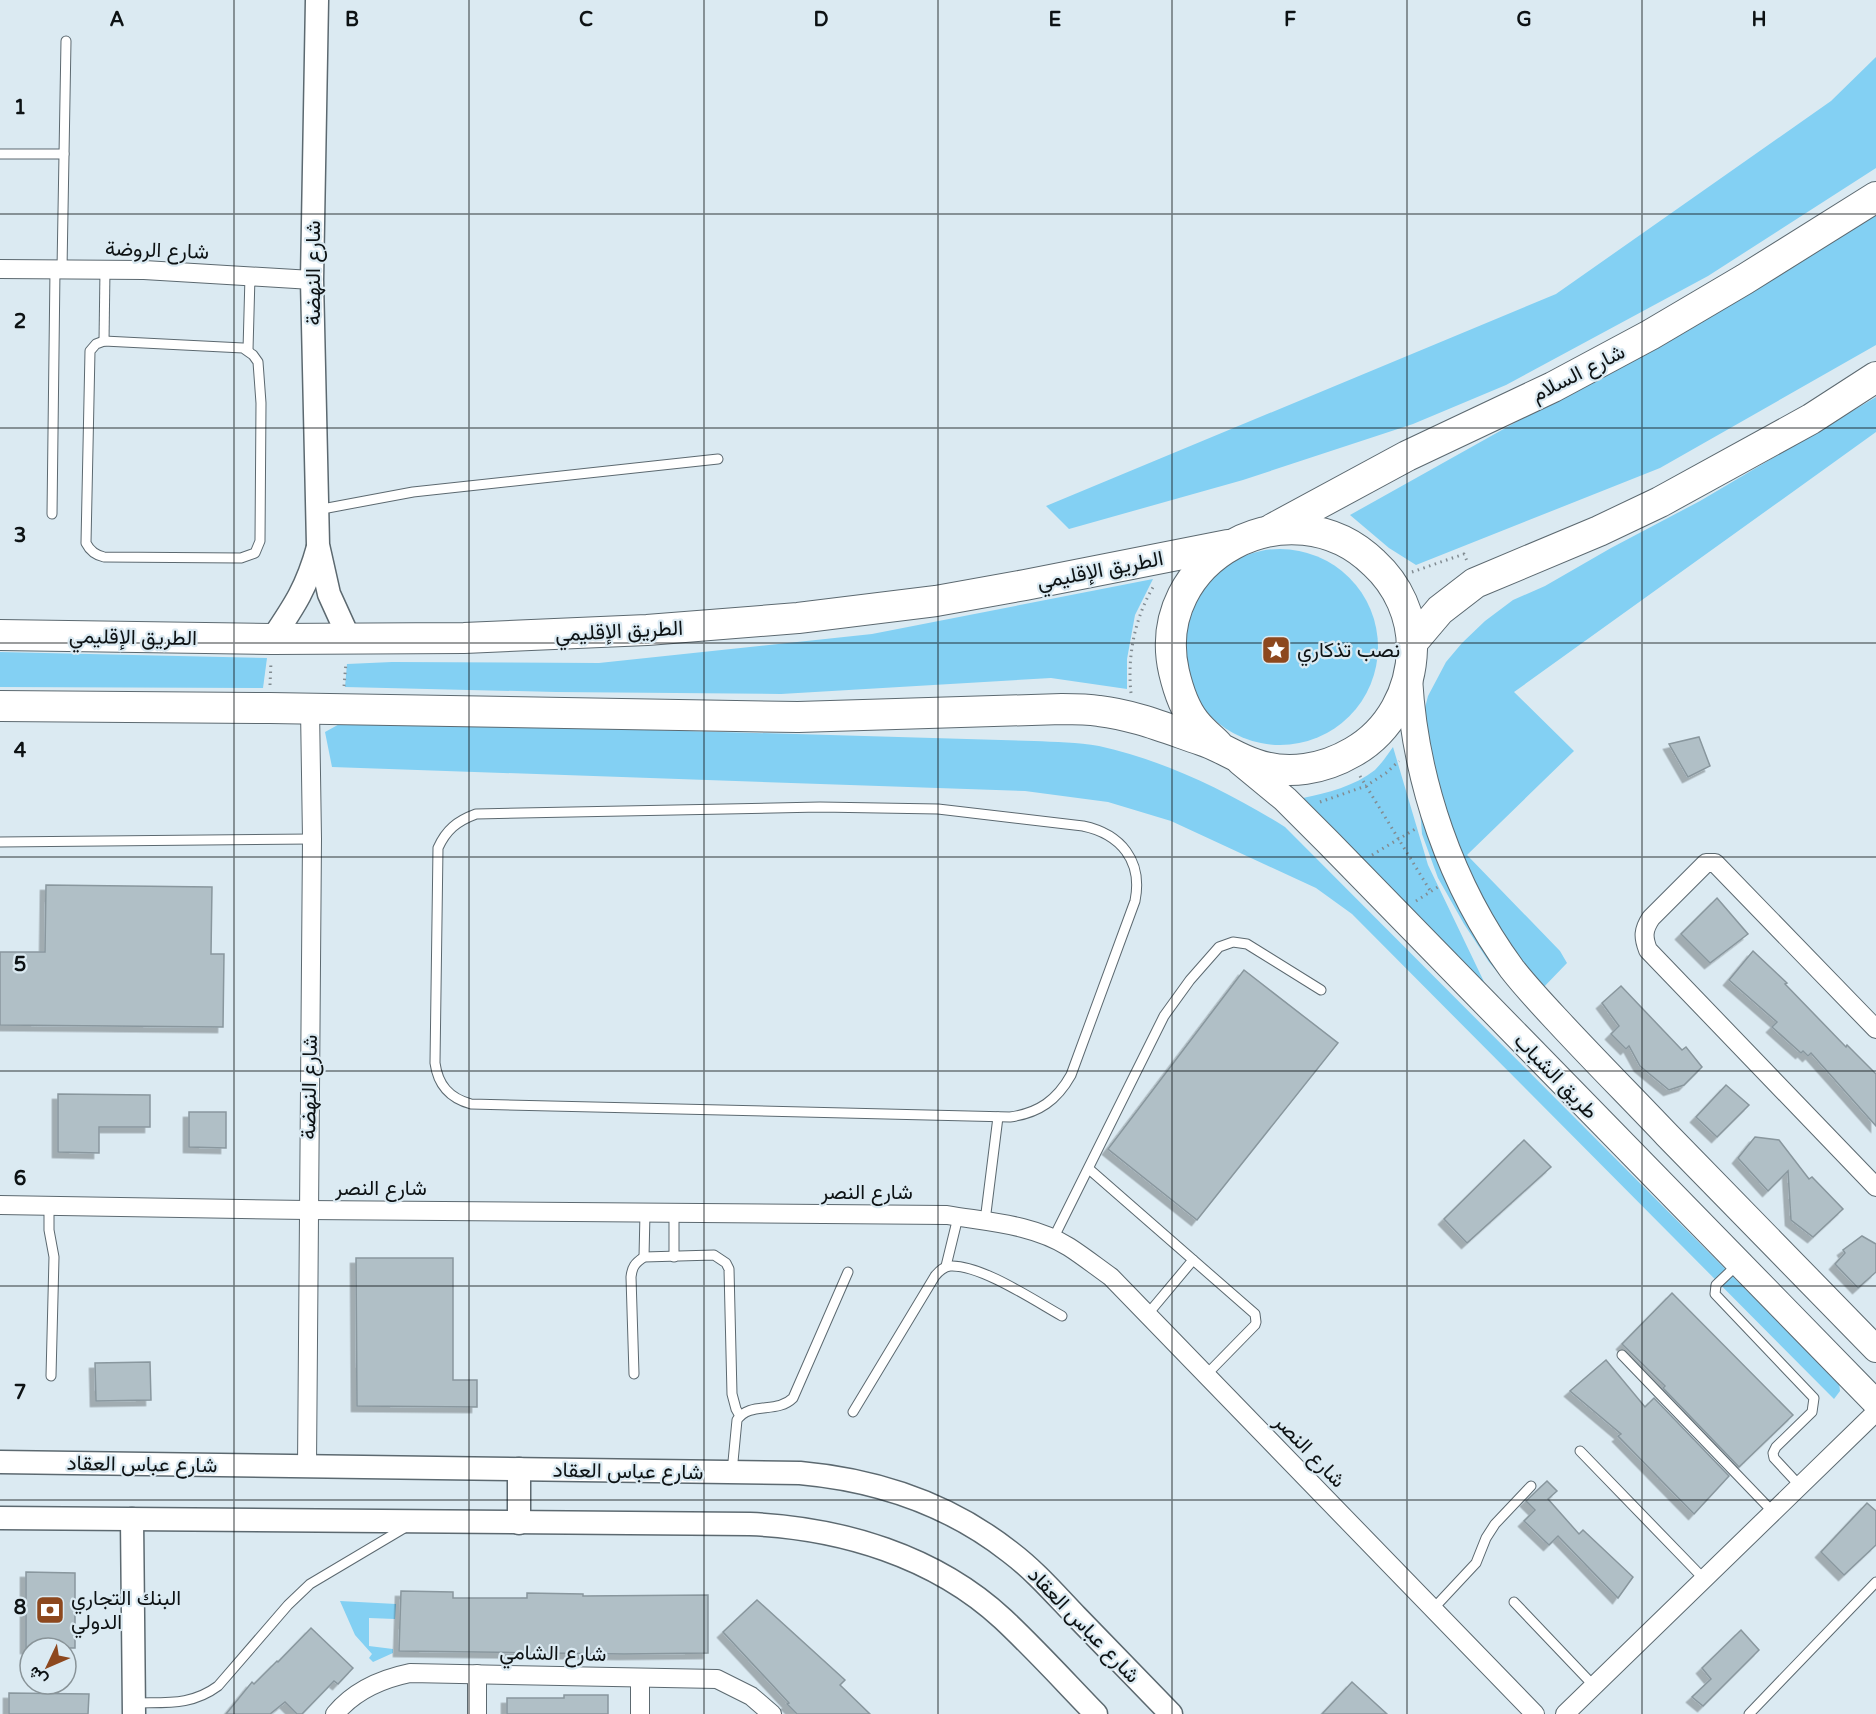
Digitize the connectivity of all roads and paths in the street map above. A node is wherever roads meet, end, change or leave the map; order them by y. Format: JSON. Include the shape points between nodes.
{"nodes":[{"id":1,"x":317,"y":0,"type":"edge"},
{"id":2,"x":66,"y":41,"type":"dead end"},
{"id":3,"x":0,"y":154,"type":"edge"},
{"id":4,"x":63,"y":154,"type":"junction"},
{"id":5,"x":1876,"y":197,"type":"edge"},
{"id":6,"x":0,"y":269,"type":"edge"},
{"id":7,"x":58,"y":270,"type":"junction"},
{"id":8,"x":105,"y":270,"type":"junction"},
{"id":9,"x":250,"y":276,"type":"junction"},
{"id":10,"x":312,"y":280,"type":"junction"},
{"id":11,"x":104,"y":341,"type":"junction"},
{"id":12,"x":248,"y":351,"type":"junction"},
{"id":13,"x":1876,"y":377,"type":"edge"},
{"id":14,"x":718,"y":459,"type":"dead end"},
{"id":15,"x":317,"y":510,"type":"junction"},
{"id":16,"x":52,"y":514,"type":"dead end"},
{"id":17,"x":1270,"y":530,"type":"junction"},
{"id":18,"x":1231,"y":544,"type":"junction"},
{"id":19,"x":318,"y":545,"type":"junction"},
{"id":20,"x":1409,"y":573,"type":"dead end"},
{"id":21,"x":1156,"y":582,"type":"dead end"},
{"id":22,"x":1475,"y":583,"type":"junction"},
{"id":23,"x":0,"y":635,"type":"edge"},
{"id":24,"x":349,"y":638,"type":"junction"},
{"id":25,"x":272,"y":639,"type":"junction"},
{"id":26,"x":1412,"y":643,"type":"junction"},
{"id":27,"x":1409,"y":678,"type":"junction"},
{"id":28,"x":0,"y":706,"type":"edge"},
{"id":29,"x":270,"y":708,"type":"junction"},
{"id":30,"x":310,"y":709,"type":"junction"},
{"id":31,"x":341,"y":709,"type":"junction"},
{"id":32,"x":1135,"y":719,"type":"junction"},
{"id":33,"x":1225,"y":749,"type":"junction"},
{"id":34,"x":1348,"y":756,"type":"junction"},
{"id":35,"x":1404,"y":756,"type":"dead end"},
{"id":36,"x":1366,"y":786,"type":"junction"},
{"id":37,"x":1326,"y":809,"type":"dead end"},
{"id":38,"x":1436,"y":817,"type":"junction"},
{"id":39,"x":312,"y":839,"type":"junction"},
{"id":40,"x":1399,"y":839,"type":"junction"},
{"id":41,"x":0,"y":842,"type":"edge"},
{"id":42,"x":1379,"y":863,"type":"dead end"},
{"id":43,"x":1458,"y":875,"type":"junction"},
{"id":44,"x":1431,"y":892,"type":"junction"},
{"id":45,"x":1408,"y":903,"type":"junction"},
{"id":46,"x":1321,"y":990,"type":"dead end"},
{"id":47,"x":1876,"y":1029,"type":"edge"},
{"id":48,"x":998,"y":1117,"type":"junction"},
{"id":49,"x":1089,"y":1169,"type":"junction"},
{"id":50,"x":1876,"y":1187,"type":"edge"},
{"id":51,"x":0,"y":1205,"type":"edge"},
{"id":52,"x":49,"y":1206,"type":"junction"},
{"id":53,"x":308,"y":1210,"type":"junction"},
{"id":54,"x":645,"y":1213,"type":"junction"},
{"id":55,"x":674,"y":1213,"type":"junction"},
{"id":56,"x":957,"y":1217,"type":"junction"},
{"id":57,"x":985,"y":1221,"type":"junction"},
{"id":58,"x":1053,"y":1239,"type":"junction"},
{"id":59,"x":644,"y":1257,"type":"junction"},
{"id":60,"x":674,"y":1257,"type":"junction"},
{"id":61,"x":1193,"y":1260,"type":"junction"},
{"id":62,"x":1739,"y":1263,"type":"junction"},
{"id":63,"x":946,"y":1266,"type":"junction"},
{"id":64,"x":848,"y":1272,"type":"dead end"},
{"id":65,"x":1147,"y":1315,"type":"junction"},
{"id":66,"x":1062,"y":1316,"type":"dead end"},
{"id":67,"x":1876,"y":1349,"type":"edge"},
{"id":68,"x":1622,"y":1355,"type":"dead end"},
{"id":69,"x":634,"y":1374,"type":"dead end"},
{"id":70,"x":51,"y":1376,"type":"dead end"},
{"id":71,"x":1206,"y":1376,"type":"junction"},
{"id":72,"x":1876,"y":1403,"type":"edge"},
{"id":73,"x":853,"y":1412,"type":"dead end"},
{"id":74,"x":1876,"y":1412,"type":"edge"},
{"id":75,"x":740,"y":1416,"type":"junction"},
{"id":76,"x":1580,"y":1451,"type":"dead end"},
{"id":77,"x":0,"y":1462,"type":"edge"},
{"id":78,"x":307,"y":1466,"type":"junction"},
{"id":79,"x":519,"y":1469,"type":"junction"},
{"id":80,"x":732,"y":1472,"type":"junction"},
{"id":81,"x":1800,"y":1485,"type":"junction"},
{"id":82,"x":1531,"y":1486,"type":"dead end"},
{"id":83,"x":1773,"y":1512,"type":"junction"},
{"id":84,"x":0,"y":1518,"type":"edge"},
{"id":85,"x":132,"y":1519,"type":"junction"},
{"id":86,"x":415,"y":1522,"type":"junction"},
{"id":87,"x":519,"y":1523,"type":"junction"},
{"id":88,"x":1704,"y":1579,"type":"junction"},
{"id":89,"x":1876,"y":1582,"type":"edge"},
{"id":90,"x":1514,"y":1602,"type":"dead end"},
{"id":91,"x":1433,"y":1609,"type":"junction"},
{"id":92,"x":477,"y":1674,"type":"junction"},
{"id":93,"x":640,"y":1678,"type":"junction"},
{"id":94,"x":1594,"y":1686,"type":"junction"},
{"id":95,"x":134,"y":1708,"type":"edge"},
{"id":96,"x":335,"y":1714,"type":"edge"},
{"id":97,"x":477,"y":1714,"type":"edge"},
{"id":98,"x":640,"y":1714,"type":"edge"},
{"id":99,"x":772,"y":1714,"type":"edge"},
{"id":100,"x":1096,"y":1714,"type":"edge"},
{"id":101,"x":1171,"y":1714,"type":"edge"},
{"id":102,"x":1535,"y":1714,"type":"edge"},
{"id":103,"x":1565,"y":1714,"type":"edge"},
{"id":104,"x":1749,"y":1714,"type":"edge"}],
"edges":[{"from":1,"to":10,"type":"street","name":"شارع النهضة"},
{"from":2,"to":4,"type":"lane"},
{"from":3,"to":4,"type":"lane"},
{"from":4,"to":7,"type":"lane"},
{"from":5,"to":17,"type":"highway","name":"شارع السلام","via":[[1650,335],[1553,387],[1388,465]]},
{"from":6,"to":7,"type":"street","name":"شارع الروضة"},
{"from":7,"to":8,"type":"street","name":"شارع الروضة"},
{"from":7,"to":16,"type":"lane"},
{"from":8,"to":9,"type":"street","name":"شارع الروضة"},
{"from":8,"to":11,"type":"lane"},
{"from":9,"to":10,"type":"street","name":"شارع الروضة"},
{"from":9,"to":12,"type":"lane"},
{"from":10,"to":15,"type":"street","name":"شارع النهضة"},
{"from":11,"to":12,"type":"lane"},
{"from":11,"to":12,"type":"lane","via":[[90,351],[86,543],[93,553],[104,557],[241,558],[257,550],[261,404],[258,362]]},
{"from":13,"to":22,"type":"highway","via":[[1811,419],[1660,502]]},
{"from":14,"to":15,"type":"lane","via":[[413,492]]},
{"from":15,"to":19,"type":"street","name":"شارع النهضة"},
{"from":17,"to":18,"type":"highway"},
{"from":17,"to":26,"type":"highway","via":[[1296,528],[1321,532],[1366,555],[1385,572],[1399,594]]},
{"from":18,"to":24,"type":"highway","name":"الطريق الإقليمي","via":[[936,601],[798,618],[647,630],[464,638]]},
{"from":18,"to":33,"type":"highway","via":[[1204,565],[1184,592],[1173,624],[1171,658],[1178,691],[1194,721]]},
{"from":19,"to":24,"type":"street","name":"شارع النهضة","via":[[329,594]]},
{"from":19,"to":25,"type":"street","name":"شارع النهضة","via":[[305,587]]},
{"from":20,"to":22,"type":"path","via":[[1464,554]]},
{"from":21,"to":32,"type":"path","via":[[1132,648]]},
{"from":22,"to":26,"type":"highway","via":[[1440,610]]},
{"from":23,"to":25,"type":"highway","name":"الطريق الإقليمي"},
{"from":24,"to":25,"type":"highway","name":"الطريق الإقليمي"},
{"from":24,"to":31,"type":"path"},
{"from":25,"to":29,"type":"path"},
{"from":26,"to":27,"type":"highway"},
{"from":27,"to":34,"type":"highway","via":[[1384,728]]},
{"from":27,"to":38,"type":"main road","name":"طريق الشباب","via":[[1413,728]]},
{"from":28,"to":29,"type":"highway"},
{"from":29,"to":30,"type":"highway"},
{"from":30,"to":31,"type":"highway"},
{"from":30,"to":39,"type":"street","name":"شارع النهضة"},
{"from":31,"to":32,"type":"highway","via":[[798,717],[1062,709],[1100,711]]},
{"from":32,"to":33,"type":"highway"},
{"from":33,"to":34,"type":"highway","via":[[1257,765],[1284,770],[1312,768]]},
{"from":33,"to":45,"type":"main road","name":"طريق الشباب"},
{"from":34,"to":36,"type":"path"},
{"from":35,"to":36,"type":"path"},
{"from":36,"to":37,"type":"path","via":[[1319,801]]},
{"from":36,"to":40,"type":"path"},
{"from":38,"to":40,"type":"path"},
{"from":38,"to":43,"type":"main road","name":"طريق الشباب"},
{"from":39,"to":41,"type":"lane"},
{"from":39,"to":53,"type":"street","name":"شارع النهضة"},
{"from":40,"to":42,"type":"path","via":[[1371,855]]},
{"from":40,"to":44,"type":"path"},
{"from":43,"to":44,"type":"path"},
{"from":43,"to":67,"type":"main road","name":"طريق الشباب","via":[[1488,932],[1538,999]]},
{"from":44,"to":45,"type":"path"},
{"from":45,"to":62,"type":"main road","name":"طريق الشباب"},
{"from":46,"to":49,"type":"lane","via":[[1247,944],[1233,942],[1219,947],[1164,1016]]},
{"from":47,"to":50,"type":"street","via":[[1715,863],[1706,863],[1646,925],[1644,938],[1648,950]]},
{"from":48,"to":48,"type":"lane","via":[[462,1102],[442,1085],[435,1062],[438,848],[458,822],[476,814],[820,807],[938,809],[1083,826],[1106,833],[1125,848],[1131,859],[1137,890],[1071,1075],[1046,1105],[1023,1115]]},
{"from":48,"to":57,"type":"lane"},
{"from":49,"to":58,"type":"lane"},
{"from":49,"to":61,"type":"lane"},
{"from":51,"to":52,"type":"street","name":"شارع النصر"},
{"from":52,"to":53,"type":"street","name":"شارع النصر"},
{"from":52,"to":70,"type":"lane","via":[[54,1257]]},
{"from":53,"to":54,"type":"street","name":"شارع النصر"},
{"from":53,"to":78,"type":"street","name":"شارع النهضة"},
{"from":54,"to":55,"type":"street","name":"شارع النصر"},
{"from":54,"to":59,"type":"lane"},
{"from":55,"to":56,"type":"street","name":"شارع النصر"},
{"from":55,"to":60,"type":"lane"},
{"from":56,"to":57,"type":"street","name":"شارع النصر"},
{"from":56,"to":63,"type":"lane"},
{"from":57,"to":58,"type":"street","name":"شارع النصر"},
{"from":58,"to":65,"type":"street","name":"شارع النصر","via":[[1111,1278]]},
{"from":59,"to":60,"type":"lane"},
{"from":59,"to":69,"type":"lane","via":[[636,1262],[631,1277]]},
{"from":60,"to":75,"type":"lane","via":[[714,1256],[729,1269],[732,1394]]},
{"from":61,"to":65,"type":"lane"},
{"from":61,"to":71,"type":"lane","via":[[1256,1318],[1255,1326]]},
{"from":62,"to":72,"type":"main road","name":"طريق الشباب"},
{"from":62,"to":81,"type":"lane","via":[[1716,1285],[1714,1294],[1814,1398],[1812,1412],[1773,1453]]},
{"from":63,"to":66,"type":"lane","via":[[985,1274]]},
{"from":63,"to":73,"type":"lane","via":[[935,1276]]},
{"from":64,"to":75,"type":"lane","via":[[793,1398],[779,1407],[748,1410]]},
{"from":65,"to":71,"type":"street","name":"شارع النصر"},
{"from":68,"to":83,"type":"lane"},
{"from":71,"to":91,"type":"street","name":"شارع النصر"},
{"from":74,"to":81,"type":"street"},
{"from":75,"to":80,"type":"lane"},
{"from":76,"to":88,"type":"lane"},
{"from":77,"to":78,"type":"street","name":"شارع عباس العقاد"},
{"from":78,"to":79,"type":"street","name":"شارع عباس العقاد"},
{"from":79,"to":80,"type":"street","name":"شارع عباس العقاد"},
{"from":79,"to":87,"type":"street"},
{"from":80,"to":101,"type":"street","name":"شارع عباس العقاد","via":[[800,1473],[857,1481],[913,1497],[964,1521],[1032,1569]]},
{"from":81,"to":83,"type":"street"},
{"from":82,"to":91,"type":"lane","via":[[1495,1524],[1476,1563]]},
{"from":83,"to":88,"type":"street"},
{"from":84,"to":85,"type":"street"},
{"from":85,"to":86,"type":"street"},
{"from":85,"to":95,"type":"street"},
{"from":86,"to":87,"type":"street"},
{"from":86,"to":95,"type":"lane","via":[[310,1584],[206,1695]]},
{"from":87,"to":100,"type":"street","via":[[779,1525],[863,1542],[922,1565],[977,1598],[1002,1618]]},
{"from":88,"to":94,"type":"street"},
{"from":89,"to":104,"type":"lane"},
{"from":90,"to":94,"type":"lane"},
{"from":91,"to":102,"type":"street","name":"شارع النصر"},
{"from":92,"to":93,"type":"street","name":"شارع الشامي"},
{"from":92,"to":96,"type":"street","name":"شارع الشامي","via":[[394,1676],[365,1689]]},
{"from":92,"to":97,"type":"street"},
{"from":93,"to":98,"type":"street"},
{"from":93,"to":99,"type":"street","name":"شارع الشامي","via":[[717,1679],[751,1696]]},
{"from":94,"to":103,"type":"street"}]}
